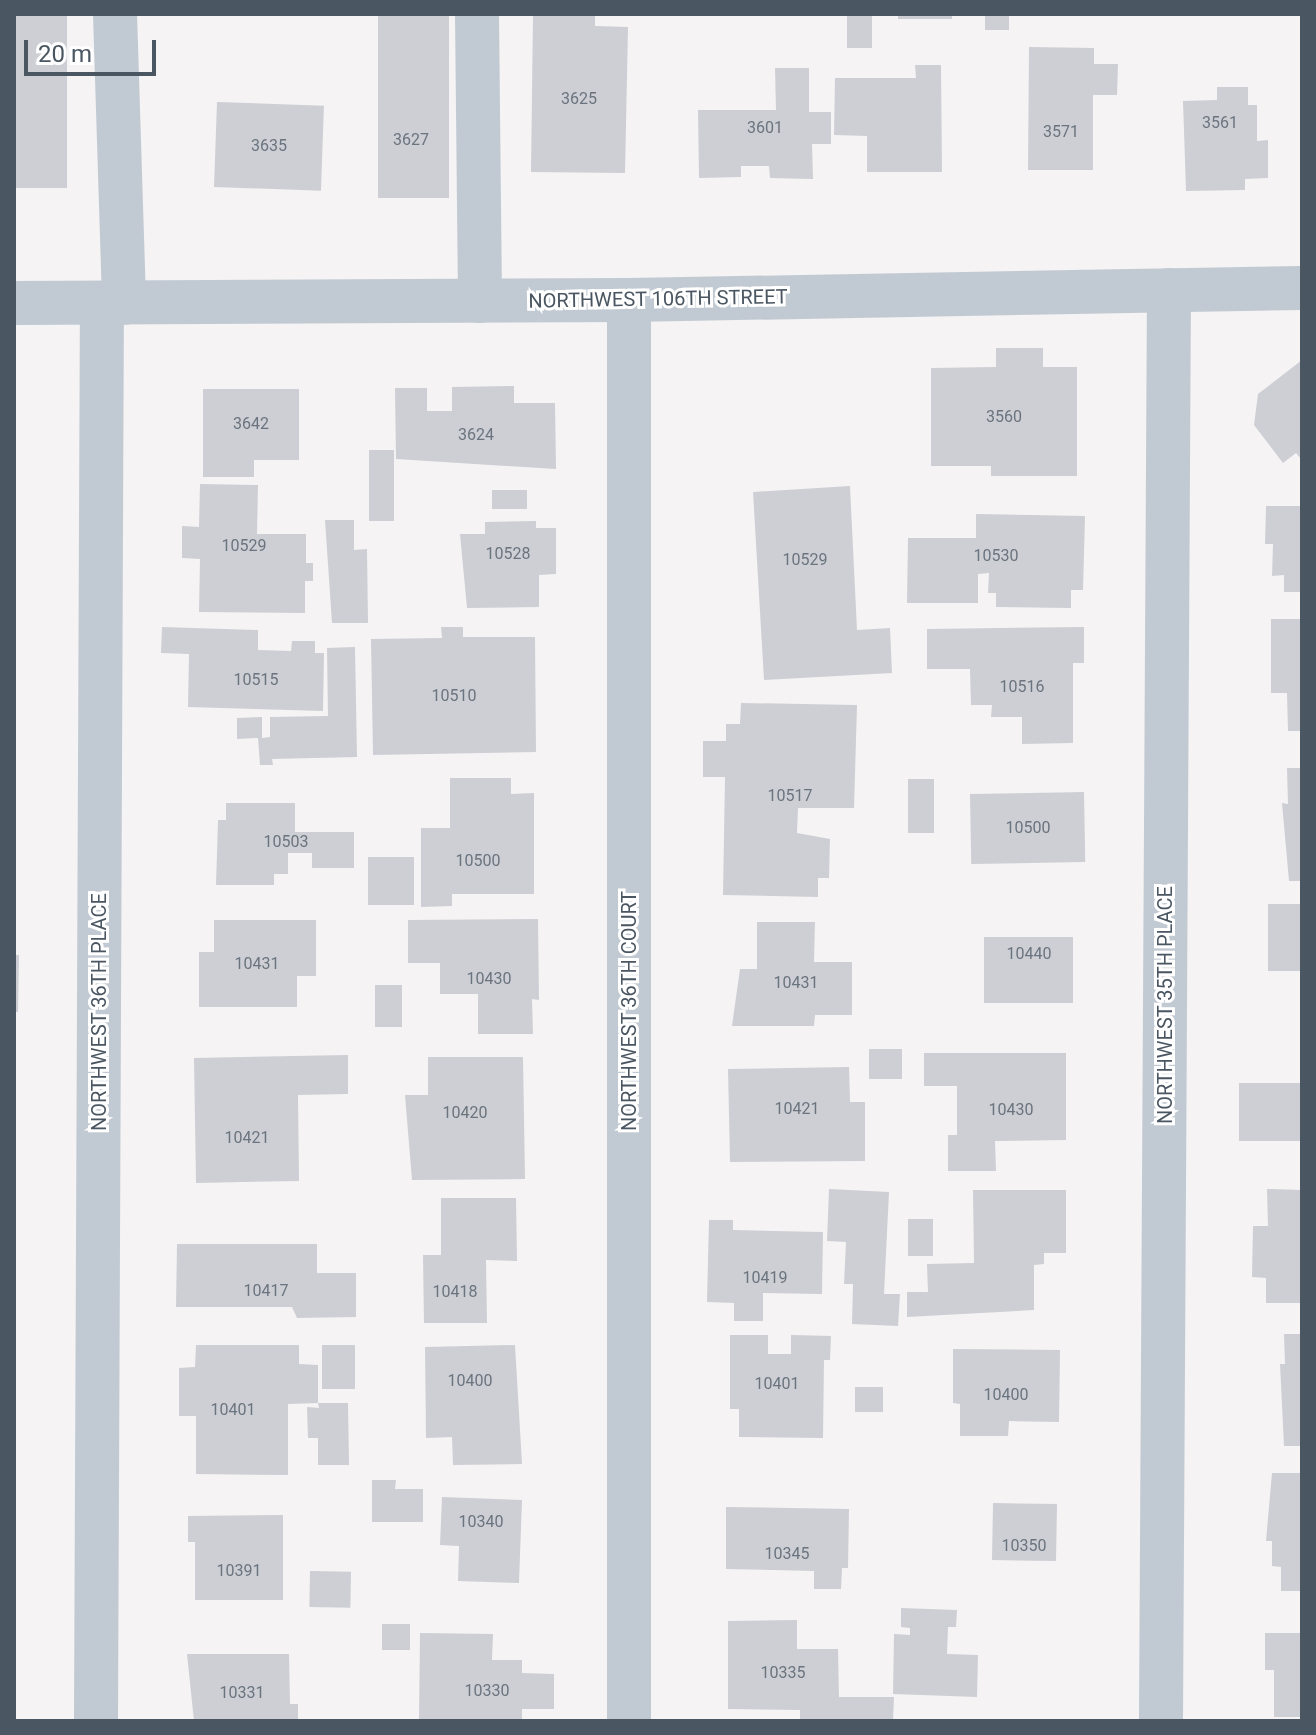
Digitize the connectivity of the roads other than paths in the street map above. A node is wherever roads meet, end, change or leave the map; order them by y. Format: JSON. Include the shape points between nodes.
{"nodes":[{"id":1,"x":115,"y":14,"type":"edge"},
{"id":2,"x":477,"y":14,"type":"edge"},
{"id":3,"x":1302,"y":288,"type":"edge"},
{"id":4,"x":1169,"y":290,"type":"junction"},
{"id":5,"x":629,"y":300,"type":"junction"},
{"id":6,"x":480,"y":301,"type":"junction"},
{"id":7,"x":14,"y":303,"type":"edge"},
{"id":8,"x":113,"y":303,"type":"junction"},
{"id":9,"x":96,"y":1721,"type":"edge"},
{"id":10,"x":629,"y":1721,"type":"edge"},
{"id":11,"x":1161,"y":1721,"type":"edge"}],
"edges":[{"from":1,"to":8,"type":"street","name":"NORTHWEST 36TH PLACE"},
{"from":2,"to":6,"type":"street"},
{"from":3,"to":4,"type":"street","name":"NORTHWEST 106TH STREET"},
{"from":4,"to":5,"type":"street","name":"NORTHWEST 106TH STREET"},
{"from":4,"to":11,"type":"street","name":"NORTHWEST 35TH PLACE"},
{"from":5,"to":6,"type":"street","name":"NORTHWEST 106TH STREET"},
{"from":5,"to":10,"type":"street","name":"NORTHWEST 36TH COURT"},
{"from":6,"to":8,"type":"street","name":"NORTHWEST 106TH STREET"},
{"from":7,"to":8,"type":"street","name":"NORTHWEST 106TH STREET"},
{"from":8,"to":9,"type":"street","name":"NORTHWEST 36TH PLACE"}]}
